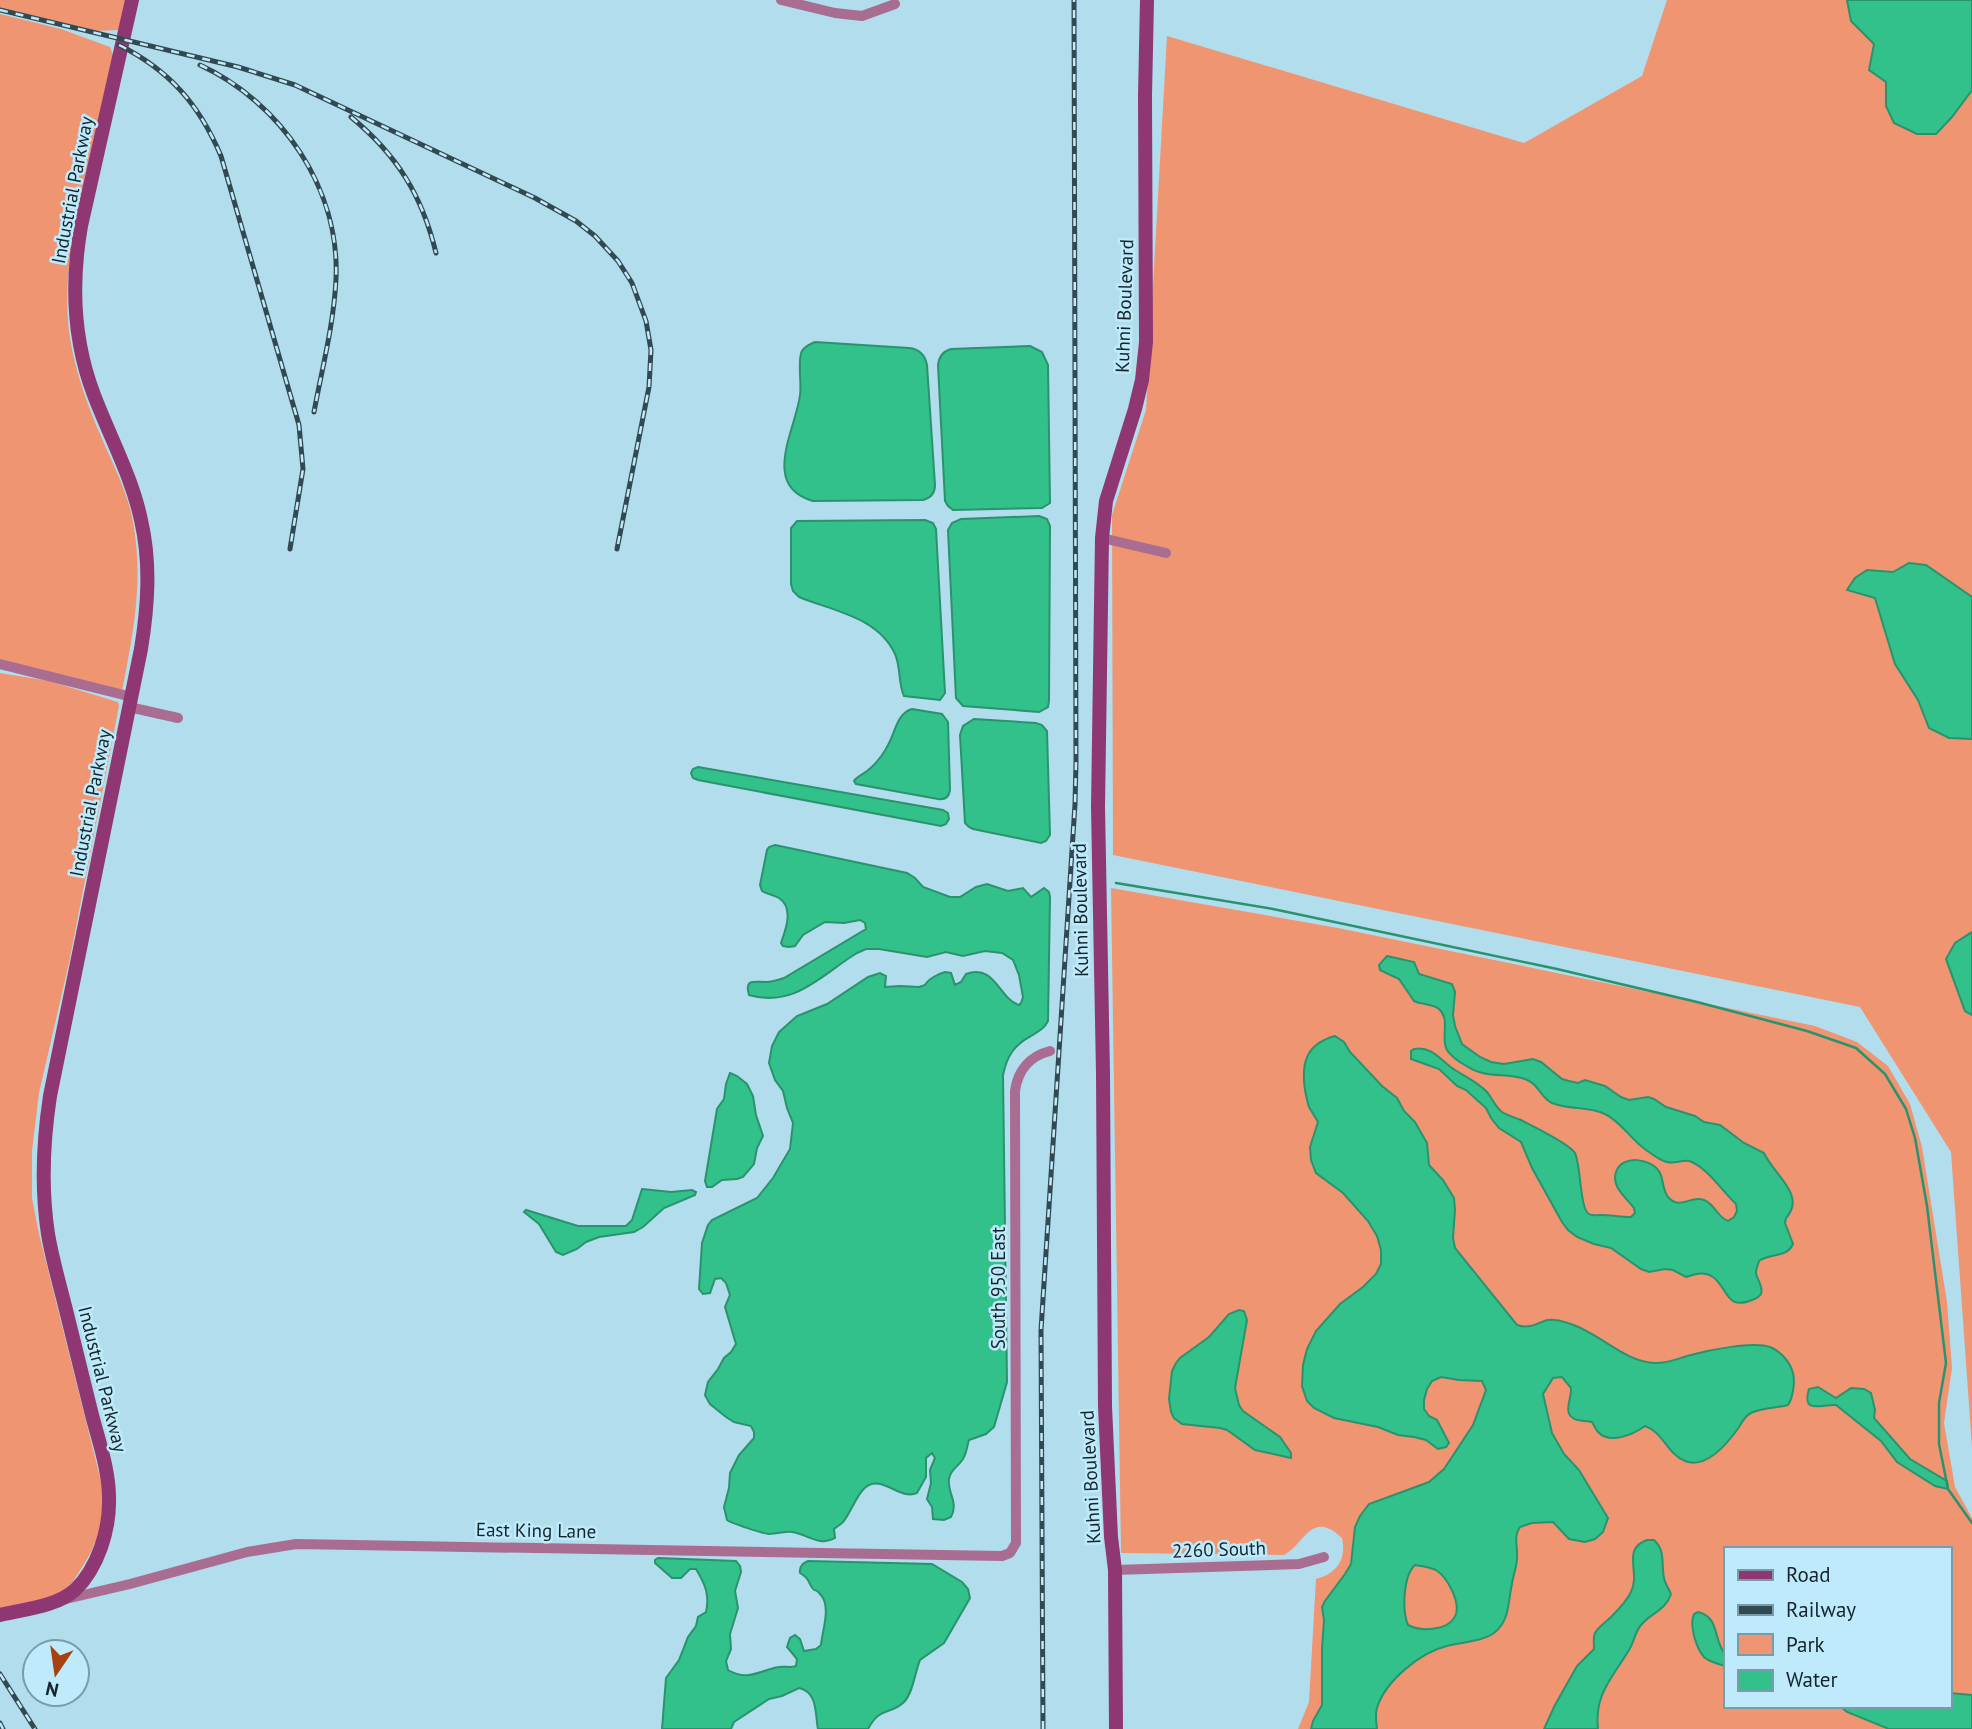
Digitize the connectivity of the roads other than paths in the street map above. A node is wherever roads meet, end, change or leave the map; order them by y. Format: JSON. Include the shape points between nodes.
{"nodes":[{"id":1,"x":132,"y":0,"type":"edge"},
{"id":2,"x":781,"y":0,"type":"edge"},
{"id":3,"x":1147,"y":0,"type":"edge"},
{"id":4,"x":895,"y":4,"type":"dead end"},
{"id":5,"x":1102,"y":538,"type":"junction"},
{"id":6,"x":1166,"y":553,"type":"dead end"},
{"id":7,"x":0,"y":664,"type":"edge"},
{"id":8,"x":130,"y":702,"type":"junction"},
{"id":9,"x":178,"y":718,"type":"dead end"},
{"id":10,"x":1050,"y":1051,"type":"dead end"},
{"id":11,"x":1016,"y":1543,"type":"joint"},
{"id":12,"x":1324,"y":1557,"type":"dead end"},
{"id":13,"x":1115,"y":1570,"type":"junction"},
{"id":14,"x":55,"y":1602,"type":"junction"},
{"id":15,"x":0,"y":1615,"type":"edge"},
{"id":16,"x":1116,"y":1729,"type":"edge"}],
"edges":[{"from":1,"to":8,"type":"street","name":"Industrial Parkway","via":[[81,226],[75,295],[84,366],[134,492],[145,536],[147,603]]},
{"from":2,"to":4,"type":"street","via":[[862,16]]},
{"from":3,"to":5,"type":"street","name":"Kuhni Boulevard","via":[[1146,342],[1142,380],[1106,501]]},
{"from":5,"to":6,"type":"street"},
{"from":5,"to":13,"type":"street","name":"Kuhni Boulevard","via":[[1097,807],[1105,1406]]},
{"from":7,"to":8,"type":"street"},
{"from":8,"to":9,"type":"street"},
{"from":8,"to":14,"type":"street","name":"Industrial Parkway","via":[[46,1132],[48,1233],[109,1495],[105,1533],[91,1567],[77,1588]]},
{"from":10,"to":11,"type":"street","name":"South 950 East","via":[[1023,1067],[1015,1091]]},
{"from":11,"to":14,"type":"street","name":"East King Lane","via":[[1002,1556],[296,1544],[247,1552]]},
{"from":12,"to":13,"type":"street","name":"2260 South","via":[[1299,1564]]},
{"from":13,"to":16,"type":"street","name":"Kuhni Boulevard"},
{"from":14,"to":15,"type":"street"}]}
